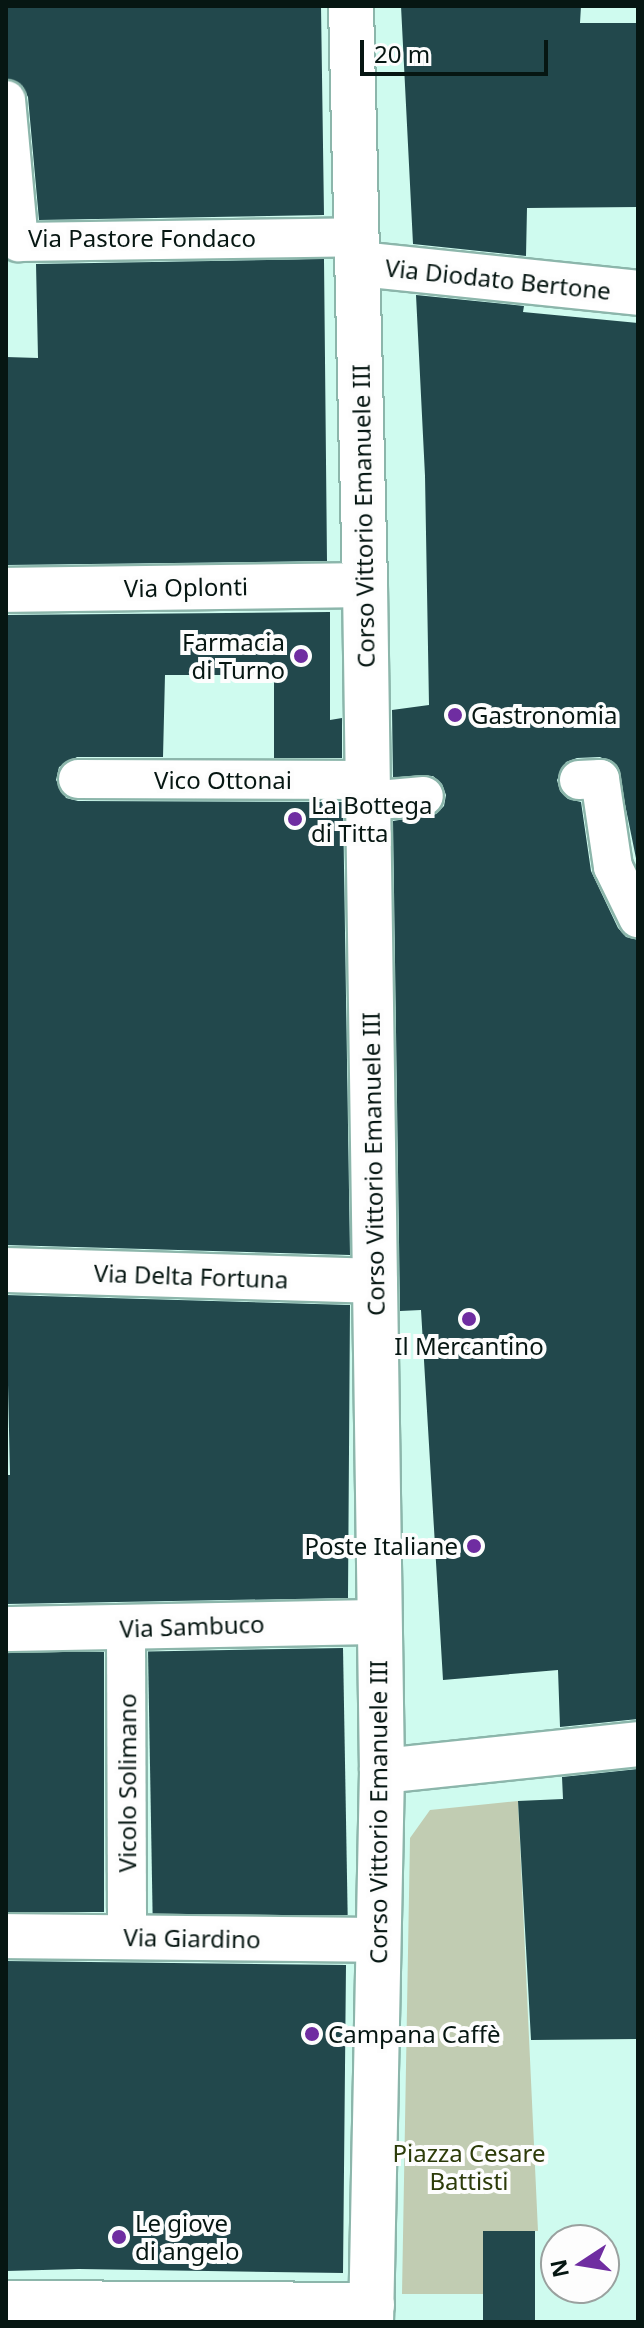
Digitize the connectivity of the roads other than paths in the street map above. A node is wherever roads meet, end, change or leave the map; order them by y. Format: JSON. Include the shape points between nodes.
{"nodes":[{"id":1,"x":351,"y":6,"type":"edge"},
{"id":2,"x":6,"y":100,"type":"edge"},
{"id":3,"x":358,"y":250,"type":"junction"},
{"id":4,"x":638,"y":293,"type":"edge"},
{"id":5,"x":365,"y":585,"type":"junction"},
{"id":6,"x":6,"y":590,"type":"edge"},
{"id":7,"x":78,"y":779,"type":"dead end"},
{"id":8,"x":579,"y":780,"type":"dead end"},
{"id":9,"x":368,"y":791,"type":"junction"},
{"id":10,"x":424,"y":796,"type":"dead end"},
{"id":11,"x":638,"y":918,"type":"edge"},
{"id":12,"x":6,"y":1270,"type":"edge"},
{"id":13,"x":375,"y":1281,"type":"junction"},
{"id":14,"x":378,"y":1622,"type":"junction"},
{"id":15,"x":6,"y":1629,"type":"edge"},
{"id":16,"x":126,"y":1629,"type":"junction"},
{"id":17,"x":638,"y":1744,"type":"edge"},
{"id":18,"x":382,"y":1771,"type":"junction"},
{"id":19,"x":6,"y":1936,"type":"edge"},
{"id":20,"x":127,"y":1938,"type":"junction"},
{"id":21,"x":378,"y":1940,"type":"junction"},
{"id":22,"x":6,"y":2303,"type":"edge"},
{"id":23,"x":371,"y":2313,"type":"edge"}],
"edges":[{"from":1,"to":3,"type":"street","name":"Corso Vittorio Emanuele III"},
{"from":2,"to":3,"type":"lane","name":"Via Pastore Fondaco","via":[[19,242]]},
{"from":3,"to":4,"type":"street","name":"Via Diodato Bertone"},
{"from":3,"to":5,"type":"street","name":"Corso Vittorio Emanuele III"},
{"from":5,"to":6,"type":"street","name":"Via Oplonti"},
{"from":5,"to":9,"type":"street","name":"Corso Vittorio Emanuele III"},
{"from":7,"to":9,"type":"lane","name":"Vico Ottonai"},
{"from":8,"to":11,"type":"lane","via":[[600,779],[613,867]]},
{"from":9,"to":10,"type":"lane","name":"Vico Ottonai"},
{"from":9,"to":13,"type":"street","name":"Corso Vittorio Emanuele III"},
{"from":12,"to":13,"type":"street","name":"Via Delta Fortuna"},
{"from":13,"to":14,"type":"street","name":"Corso Vittorio Emanuele III"},
{"from":14,"to":16,"type":"street","name":"Via Sambuco"},
{"from":14,"to":18,"type":"street","name":"Corso Vittorio Emanuele III"},
{"from":15,"to":16,"type":"street","name":"Via Sambuco"},
{"from":16,"to":20,"type":"lane","name":"Vicolo Solimano"},
{"from":17,"to":18,"type":"street"},
{"from":18,"to":21,"type":"street","name":"Corso Vittorio Emanuele III"},
{"from":19,"to":20,"type":"street","name":"Via Giardino"},
{"from":20,"to":21,"type":"street","name":"Via Giardino"},
{"from":21,"to":23,"type":"street","name":"Corso Vittorio Emanuele III"},
{"from":22,"to":23,"type":"street"}]}
